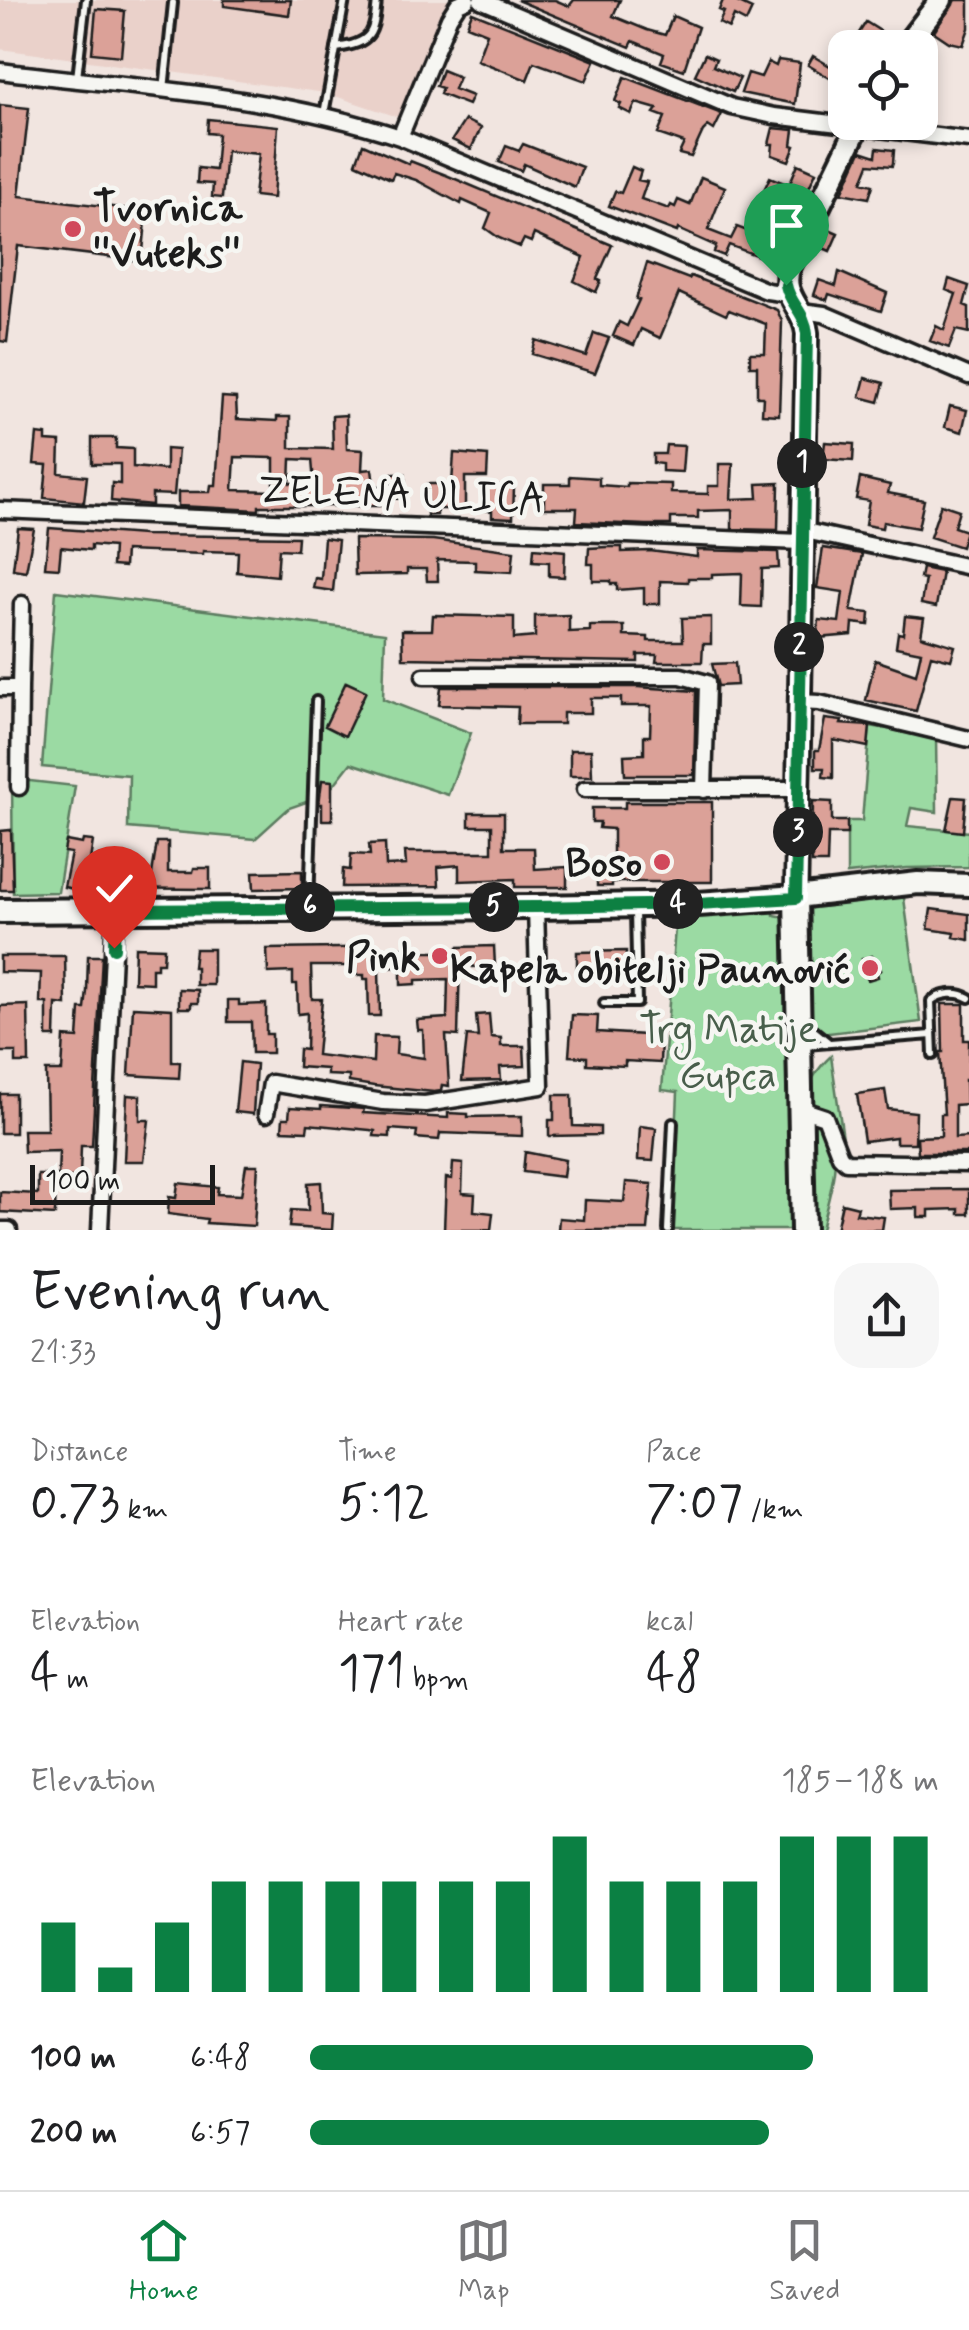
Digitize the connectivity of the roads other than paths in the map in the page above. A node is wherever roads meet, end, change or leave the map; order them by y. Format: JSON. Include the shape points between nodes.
{"nodes":[{"id":1,"x":86,"y":0,"type":"edge"},
{"id":2,"x":345,"y":0,"type":"edge"},
{"id":3,"x":377,"y":0,"type":"edge"},
{"id":4,"x":467,"y":0,"type":"edge"},
{"id":5,"x":480,"y":0,"type":"edge"},
{"id":6,"x":941,"y":0,"type":"edge"},
{"id":7,"x":173,"y":3,"type":"dead end"},
{"id":8,"x":918,"y":30,"type":"edge"},
{"id":9,"x":336,"y":48,"type":"junction"},
{"id":10,"x":0,"y":71,"type":"edge"},
{"id":11,"x":77,"y":81,"type":"junction"},
{"id":12,"x":164,"y":91,"type":"junction"},
{"id":13,"x":324,"y":114,"type":"junction"},
{"id":14,"x":828,"y":121,"type":"edge"},
{"id":15,"x":938,"y":135,"type":"edge"},
{"id":16,"x":400,"y":137,"type":"junction"},
{"id":17,"x":851,"y":140,"type":"edge"},
{"id":18,"x":969,"y":140,"type":"edge"},
{"id":19,"x":788,"y":294,"type":"junction"},
{"id":20,"x":801,"y":310,"type":"junction"},
{"id":21,"x":969,"y":376,"type":"edge"},
{"id":22,"x":0,"y":510,"type":"edge"},
{"id":23,"x":801,"y":536,"type":"junction"},
{"id":24,"x":969,"y":566,"type":"edge"},
{"id":25,"x":22,"y":604,"type":"dead end"},
{"id":26,"x":424,"y":676,"type":"dead end"},
{"id":27,"x":0,"y":688,"type":"edge"},
{"id":28,"x":20,"y":688,"type":"junction"},
{"id":29,"x":316,"y":701,"type":"dead end"},
{"id":30,"x":799,"y":702,"type":"junction"},
{"id":31,"x":969,"y":739,"type":"edge"},
{"id":32,"x":19,"y":788,"type":"dead end"},
{"id":33,"x":798,"y":789,"type":"junction"},
{"id":34,"x":585,"y":790,"type":"dead end"},
{"id":35,"x":704,"y":790,"type":"junction"},
{"id":36,"x":969,"y":885,"type":"edge"},
{"id":37,"x":796,"y":898,"type":"junction"},
{"id":38,"x":634,"y":905,"type":"junction"},
{"id":39,"x":309,"y":907,"type":"junction"},
{"id":40,"x":536,"y":907,"type":"junction"},
{"id":41,"x":115,"y":910,"type":"junction"},
{"id":42,"x":0,"y":911,"type":"edge"},
{"id":43,"x":969,"y":998,"type":"edge"},
{"id":44,"x":604,"y":1003,"type":"dead end"},
{"id":45,"x":798,"y":1015,"type":"junction"},
{"id":46,"x":932,"y":1035,"type":"junction"},
{"id":47,"x":830,"y":1042,"type":"junction"},
{"id":48,"x":798,"y":1045,"type":"junction"},
{"id":49,"x":933,"y":1055,"type":"dead end"},
{"id":50,"x":801,"y":1109,"type":"junction"},
{"id":51,"x":266,"y":1114,"type":"dead end"},
{"id":52,"x":673,"y":1123,"type":"dead end"},
{"id":53,"x":969,"y":1164,"type":"edge"},
{"id":54,"x":803,"y":1228,"type":"edge"},
{"id":55,"x":0,"y":1230,"type":"edge"},
{"id":56,"x":10,"y":1230,"type":"edge"},
{"id":57,"x":100,"y":1230,"type":"edge"},
{"id":58,"x":668,"y":1230,"type":"edge"}],
"edges":[{"from":1,"to":11,"type":"lane"},
{"from":2,"to":9,"type":"lane"},
{"from":3,"to":9,"type":"lane","via":[[371,34]]},
{"from":4,"to":16,"type":"street","via":[[450,18]]},
{"from":5,"to":14,"type":"street","via":[[732,107]]},
{"from":6,"to":8,"type":"main road"},
{"from":7,"to":12,"type":"lane"},
{"from":9,"to":13,"type":"lane"},
{"from":10,"to":11,"type":"street"},
{"from":11,"to":12,"type":"street"},
{"from":12,"to":13,"type":"street"},
{"from":13,"to":16,"type":"street"},
{"from":15,"to":18,"type":"street"},
{"from":16,"to":19,"type":"street"},
{"from":17,"to":19,"type":"main road","via":[[790,266]]},
{"from":19,"to":20,"type":"main road"},
{"from":20,"to":21,"type":"street"},
{"from":20,"to":23,"type":"main road","via":[[807,334]]},
{"from":22,"to":23,"type":"street","name":"ZELENA ULICA"},
{"from":23,"to":24,"type":"street","name":"ZELENA ULICA"},
{"from":23,"to":30,"type":"main road"},
{"from":25,"to":28,"type":"street"},
{"from":26,"to":35,"type":"street","via":[[681,676],[706,683]]},
{"from":27,"to":28,"type":"street"},
{"from":28,"to":32,"type":"street"},
{"from":29,"to":39,"type":"lane"},
{"from":30,"to":31,"type":"street"},
{"from":30,"to":33,"type":"main road"},
{"from":33,"to":35,"type":"street"},
{"from":33,"to":37,"type":"main road"},
{"from":34,"to":35,"type":"street"},
{"from":36,"to":37,"type":"main road","via":[[904,884]]},
{"from":37,"to":38,"type":"main road"},
{"from":37,"to":45,"type":"main road"},
{"from":38,"to":40,"type":"main road"},
{"from":38,"to":44,"type":"lane","via":[[637,1003]]},
{"from":39,"to":40,"type":"main road"},
{"from":39,"to":41,"type":"main road"},
{"from":40,"to":51,"type":"street","via":[[541,1086],[425,1104],[270,1083]]},
{"from":41,"to":42,"type":"main road"},
{"from":41,"to":57,"type":"street"},
{"from":43,"to":46,"type":"lane","via":[[947,994],[932,1001]]},
{"from":45,"to":47,"type":"lane"},
{"from":45,"to":48,"type":"main road"},
{"from":46,"to":47,"type":"lane"},
{"from":46,"to":49,"type":"lane"},
{"from":47,"to":48,"type":"lane"},
{"from":48,"to":50,"type":"main road"},
{"from":50,"to":53,"type":"street","via":[[826,1118],[846,1162]]},
{"from":50,"to":54,"type":"main road"},
{"from":52,"to":58,"type":"lane"},
{"from":55,"to":56,"type":"street"}]}
